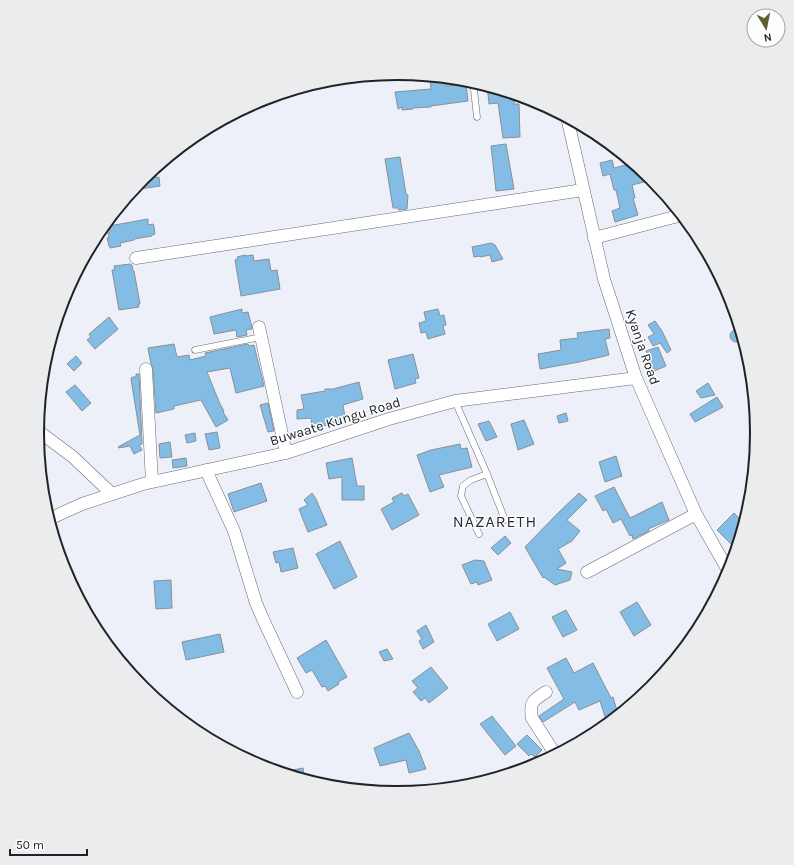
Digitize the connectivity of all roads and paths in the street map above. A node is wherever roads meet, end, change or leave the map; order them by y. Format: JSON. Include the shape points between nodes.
{"nodes":[{"id":1,"x":474,"y":88,"type":"edge"},
{"id":2,"x":477,"y":117,"type":"dead end"},
{"id":3,"x":569,"y":124,"type":"edge"},
{"id":4,"x":583,"y":190,"type":"junction"},
{"id":5,"x":676,"y":217,"type":"edge"},
{"id":6,"x":594,"y":238,"type":"junction"},
{"id":7,"x":136,"y":258,"type":"dead end"},
{"id":8,"x":260,"y":332,"type":"joint"},
{"id":9,"x":195,"y":350,"type":"dead end"},
{"id":10,"x":146,"y":369,"type":"dead end"},
{"id":11,"x":636,"y":378,"type":"junction"},
{"id":12,"x":455,"y":401,"type":"junction"},
{"id":13,"x":44,"y":435,"type":"edge"},
{"id":14,"x":286,"y":453,"type":"junction"},
{"id":15,"x":206,"y":470,"type":"junction"},
{"id":16,"x":487,"y":474,"type":"junction"},
{"id":17,"x":152,"y":482,"type":"junction"},
{"id":18,"x":112,"y":494,"type":"junction"},
{"id":19,"x":696,"y":514,"type":"junction"},
{"id":20,"x":54,"y":517,"type":"edge"},
{"id":21,"x":505,"y":520,"type":"dead end"},
{"id":22,"x":479,"y":534,"type":"dead end"},
{"id":23,"x":724,"y":564,"type":"edge"},
{"id":24,"x":587,"y":572,"type":"dead end"},
{"id":25,"x":298,"y":692,"type":"dead end"},
{"id":26,"x":546,"y":692,"type":"dead end"},
{"id":27,"x":552,"y":749,"type":"edge"}],
"edges":[{"from":1,"to":2,"type":"lane"},
{"from":3,"to":4,"type":"street","name":"Kyanja Road"},
{"from":4,"to":6,"type":"street","name":"Kyanja Road"},
{"from":4,"to":7,"type":"street"},
{"from":5,"to":6,"type":"street"},
{"from":6,"to":11,"type":"street","name":"Kyanja Road","via":[[604,279]]},
{"from":8,"to":9,"type":"lane"},
{"from":8,"to":14,"type":"street"},
{"from":10,"to":17,"type":"street"},
{"from":11,"to":12,"type":"street","name":"Buwaate Kungu Road"},
{"from":11,"to":19,"type":"street","name":"Kyanja Road"},
{"from":12,"to":14,"type":"street","name":"Buwaate Kungu Road","via":[[389,419]]},
{"from":12,"to":16,"type":"lane"},
{"from":13,"to":18,"type":"street","via":[[73,457]]},
{"from":14,"to":15,"type":"street","name":"Buwaate Kungu Road"},
{"from":15,"to":17,"type":"street","name":"Buwaate Kungu Road"},
{"from":15,"to":25,"type":"street","via":[[234,532],[256,603]]},
{"from":16,"to":21,"type":"lane"},
{"from":16,"to":22,"type":"lane","via":[[463,486],[461,496]]},
{"from":17,"to":18,"type":"street","name":"Buwaate Kungu Road"},
{"from":18,"to":20,"type":"street","name":"Buwaate Kungu Road"},
{"from":19,"to":23,"type":"street","name":"Kyanja Road"},
{"from":19,"to":24,"type":"street"},
{"from":26,"to":27,"type":"street","via":[[533,701],[531,712],[532,718]]}]}
